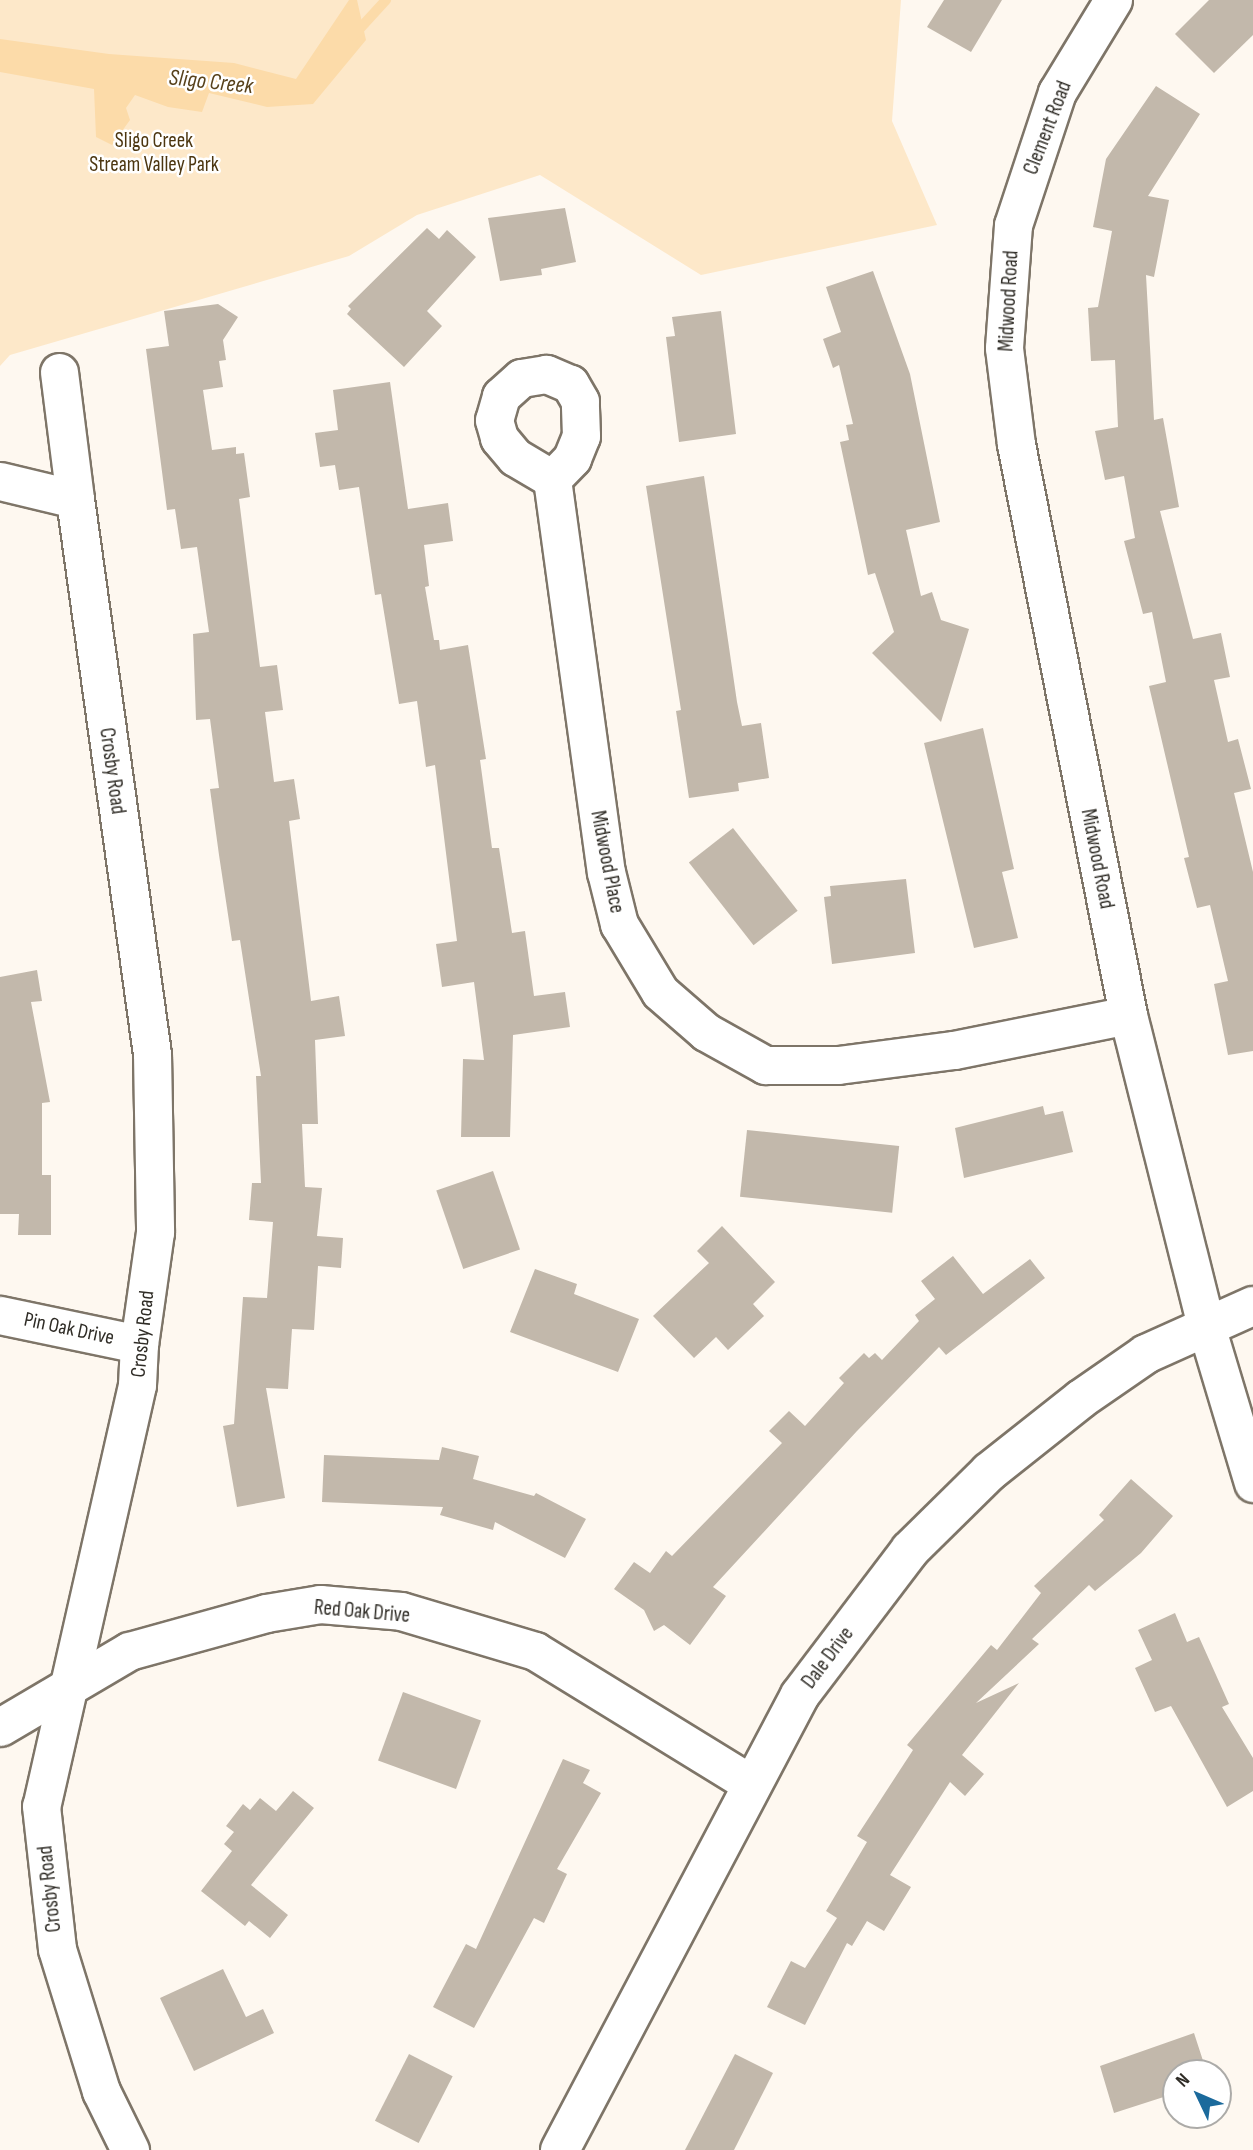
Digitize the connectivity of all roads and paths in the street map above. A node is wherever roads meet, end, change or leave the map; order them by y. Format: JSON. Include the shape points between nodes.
{"nodes":[{"id":1,"x":1113,"y":0,"type":"edge"},
{"id":2,"x":1013,"y":225,"type":"joint"},
{"id":3,"x":59,"y":372,"type":"dead end"},
{"id":4,"x":552,"y":479,"type":"dead end"},
{"id":5,"x":0,"y":481,"type":"edge"},
{"id":6,"x":75,"y":499,"type":"junction"},
{"id":7,"x":1128,"y":1015,"type":"junction"},
{"id":8,"x":1253,"y":1306,"type":"edge"},
{"id":9,"x":0,"y":1315,"type":"edge"},
{"id":10,"x":1206,"y":1326,"type":"junction"},
{"id":11,"x":139,"y":1344,"type":"junction"},
{"id":12,"x":1253,"y":1483,"type":"edge"},
{"id":13,"x":65,"y":1689,"type":"junction"},
{"id":14,"x":0,"y":1727,"type":"edge"},
{"id":15,"x":751,"y":1784,"type":"junction"},
{"id":16,"x":130,"y":2150,"type":"edge"},
{"id":17,"x":559,"y":2150,"type":"edge"}],
"edges":[{"from":1,"to":2,"type":"street","name":"Clement Road","via":[[1057,92]]},
{"from":2,"to":7,"type":"street","name":"Midwood Road","via":[[1004,348],[1016,444]]},
{"from":3,"to":6,"type":"street","name":"Crosby Road"},
{"from":4,"to":7,"type":"street","name":"Midwood Place","via":[[606,872],[619,924],[660,992],[706,1032],[765,1065],[838,1065],[954,1050]]},
{"from":5,"to":6,"type":"street"},
{"from":6,"to":11,"type":"street","name":"Crosby Road","via":[[152,1055],[155,1232]]},
{"from":7,"to":10,"type":"street","name":"Midwood Road"},
{"from":8,"to":10,"type":"street","name":"Dale Drive"},
{"from":9,"to":11,"type":"street","name":"Pin Oak Drive"},
{"from":10,"to":12,"type":"street","name":"Midwood Road"},
{"from":10,"to":15,"type":"street","name":"Dale Drive","via":[[1146,1354],[1081,1399],[989,1472],[910,1550],[800,1695]]},
{"from":11,"to":13,"type":"street","name":"Crosby Road","via":[[138,1385]]},
{"from":13,"to":14,"type":"street","name":"Red Oak Drive"},
{"from":13,"to":15,"type":"street","name":"Red Oak Drive","via":[[129,1651],[266,1613],[320,1604],[401,1611],[535,1651]]},
{"from":13,"to":16,"type":"street","name":"Crosby Road","via":[[41,1806],[57,1949],[101,2091]]},
{"from":15,"to":17,"type":"street","name":"Dale Drive"}]}
